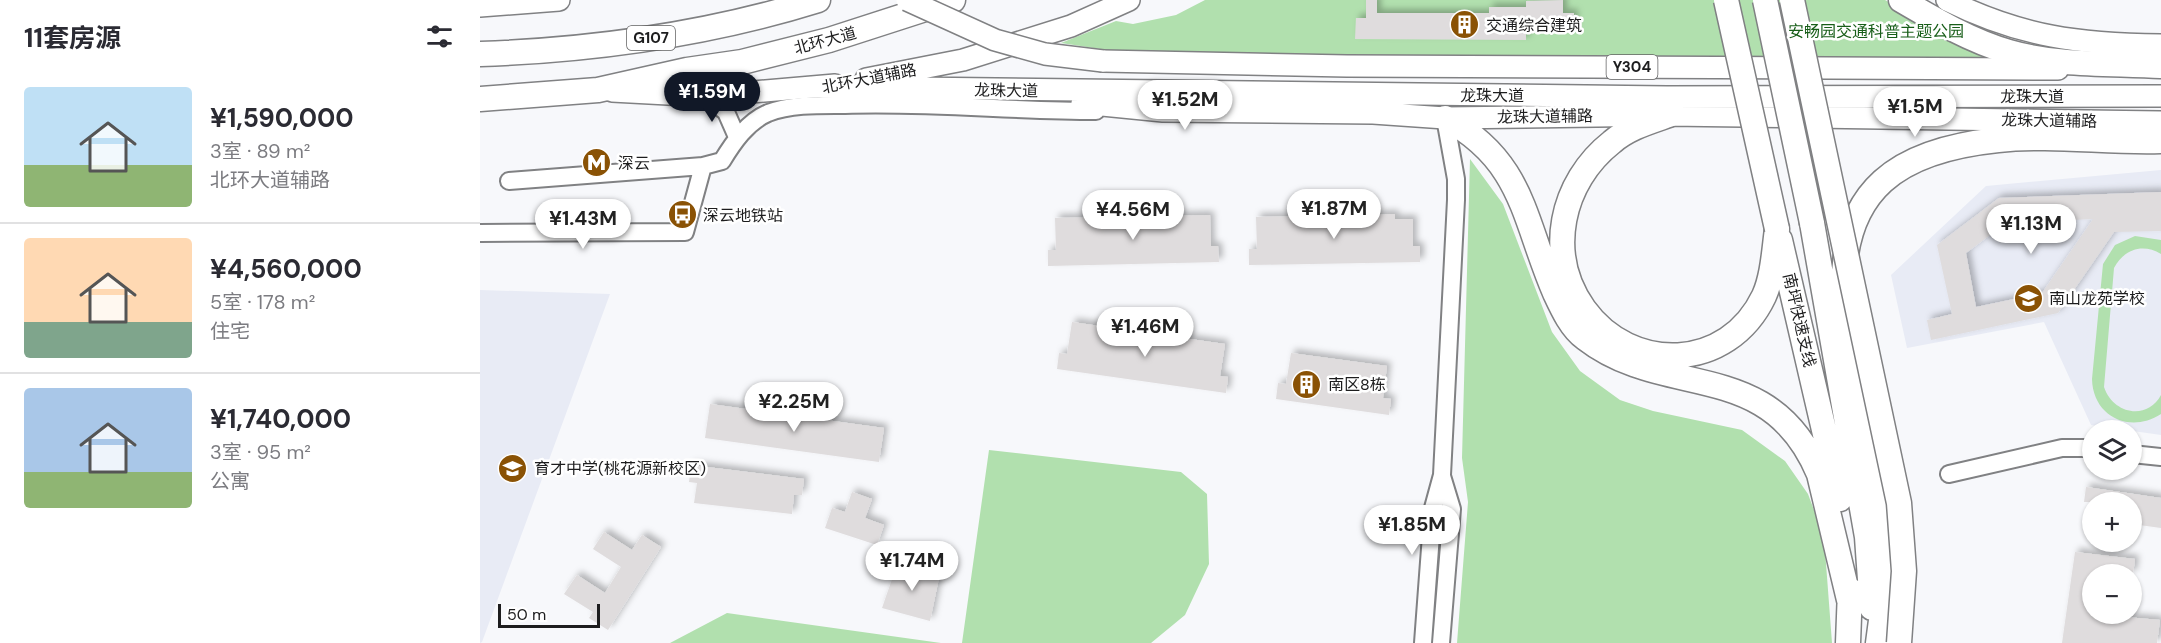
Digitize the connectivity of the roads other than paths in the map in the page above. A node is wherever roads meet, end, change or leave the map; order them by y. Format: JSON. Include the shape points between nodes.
{"nodes":[{"id":1,"x":559,"y":0,"type":"edge"},
{"id":2,"x":818,"y":0,"type":"edge"},
{"id":3,"x":907,"y":0,"type":"edge"},
{"id":4,"x":953,"y":0,"type":"edge"},
{"id":5,"x":1129,"y":0,"type":"edge"},
{"id":6,"x":1726,"y":0,"type":"edge"},
{"id":7,"x":1765,"y":0,"type":"edge"},
{"id":8,"x":1792,"y":0,"type":"edge"},
{"id":9,"x":1901,"y":0,"type":"edge"},
{"id":10,"x":1947,"y":0,"type":"edge"},
{"id":11,"x":480,"y":6,"type":"edge"},
{"id":12,"x":2161,"y":45,"type":"edge"},
{"id":13,"x":480,"y":54,"type":"edge"},
{"id":14,"x":2161,"y":68,"type":"edge"},
{"id":15,"x":823,"y":87,"type":"junction"},
{"id":16,"x":930,"y":88,"type":"junction"},
{"id":17,"x":598,"y":90,"type":"junction"},
{"id":18,"x":1457,"y":95,"type":"junction"},
{"id":19,"x":705,"y":96,"type":"junction"},
{"id":20,"x":2161,"y":96,"type":"edge"},
{"id":21,"x":480,"y":99,"type":"edge"},
{"id":22,"x":1163,"y":111,"type":"junction"},
{"id":23,"x":1373,"y":113,"type":"junction"},
{"id":24,"x":1669,"y":115,"type":"junction"},
{"id":25,"x":1445,"y":118,"type":"junction"},
{"id":26,"x":2161,"y":122,"type":"edge"},
{"id":27,"x":737,"y":137,"type":"junction"},
{"id":28,"x":2161,"y":141,"type":"edge"},
{"id":29,"x":703,"y":166,"type":"junction"},
{"id":30,"x":509,"y":181,"type":"dead end"},
{"id":31,"x":1777,"y":229,"type":"junction"},
{"id":32,"x":480,"y":233,"type":"edge"},
{"id":33,"x":2082,"y":448,"type":"edge"},
{"id":34,"x":2142,"y":455,"type":"edge"},
{"id":35,"x":2161,"y":458,"type":"edge"},
{"id":36,"x":1948,"y":474,"type":"dead end"},
{"id":37,"x":1442,"y":475,"type":"junction"},
{"id":38,"x":1850,"y":604,"type":"junction"},
{"id":39,"x":1423,"y":643,"type":"edge"},
{"id":40,"x":1441,"y":643,"type":"edge"},
{"id":41,"x":1848,"y":643,"type":"edge"},
{"id":42,"x":1877,"y":643,"type":"edge"},
{"id":43,"x":1899,"y":643,"type":"edge"}],
"edges":[{"from":1,"to":11,"type":"main road"},
{"from":2,"to":13,"type":"highway","number":"G107","via":[[680,34],[596,46]]},
{"from":3,"to":14,"type":"main road","name":"龙珠大道","number":"Y304","bridge":true,"via":[[995,40],[1045,54],[1104,62]]},
{"from":4,"to":17,"type":"highway","name":"北环大道","number":"G107","via":[[829,40],[742,62]]},
{"from":5,"to":15,"type":"main road","name":"北环大道辅路","via":[[1071,26],[963,60]]},
{"from":6,"to":31,"type":"highway","name":"南坪快速支线","bridge":true},
{"from":7,"to":42,"type":"highway","name":"南坪快速支线","bridge":true,"via":[[1812,224],[1867,537]]},
{"from":8,"to":43,"type":"highway","bridge":true,"via":[[1899,503],[1904,571]]},
{"from":9,"to":14,"type":"highway","via":[[1954,29],[2009,52],[2040,59]]},
{"from":10,"to":12,"type":"main road","via":[[2017,29],[2057,39],[2102,45]]},
{"from":15,"to":16,"type":"main road","name":"龙珠大道"},
{"from":15,"to":19,"type":"main road","name":"北环大道辅路"},
{"from":16,"to":18,"type":"main road","name":"龙珠大道"},
{"from":16,"to":22,"type":"main road","name":"龙珠大道辅路"},
{"from":17,"to":19,"type":"main road","name":"北环大道辅路"},
{"from":17,"to":21,"type":"highway","name":"北环大道","number":"G107"},
{"from":18,"to":20,"type":"main road","name":"龙珠大道"},
{"from":18,"to":23,"type":"main road"},
{"from":19,"to":27,"type":"street","via":[[726,112]]},
{"from":22,"to":23,"type":"main road","name":"龙珠大道辅路"},
{"from":22,"to":27,"type":"street","via":[[1017,111],[893,103],[809,106],[769,113]]},
{"from":23,"to":25,"type":"main road","name":"龙珠大道辅路"},
{"from":24,"to":25,"type":"main road","name":"龙珠大道辅路"},
{"from":24,"to":26,"type":"main road","name":"龙珠大道辅路"},
{"from":24,"to":31,"type":"highway","via":[[1637,126],[1613,141],[1577,180],[1569,197],[1562,239],[1564,265],[1584,309],[1598,325],[1624,342],[1655,353],[1677,356],[1702,353],[1722,345],[1742,330],[1765,294]]},
{"from":25,"to":37,"type":"street","via":[[1456,200]]},
{"from":25,"to":38,"type":"highway","via":[[1470,132],[1507,173],[1521,197],[1564,312],[1582,337],[1616,359],[1641,368],[1727,387],[1782,418],[1811,456],[1819,474]]},
{"from":27,"to":29,"type":"street","via":[[722,162]]},
{"from":28,"to":42,"type":"highway","via":[[2000,139],[1939,149],[1880,182],[1860,206],[1850,232],[1844,295],[1887,531],[1888,568]]},
{"from":29,"to":30,"type":"street"},
{"from":29,"to":32,"type":"street","via":[[685,232]]},
{"from":31,"to":38,"type":"highway","name":"南坪快速支线","via":[[1832,459],[1847,555]]},
{"from":33,"to":36,"type":"street","via":[[2062,448]]},
{"from":34,"to":35,"type":"street"},
{"from":37,"to":39,"type":"street","via":[[1433,508]]},
{"from":37,"to":40,"type":"street","via":[[1452,509]]},
{"from":38,"to":41,"type":"highway","name":"南坪快速支线"}]}
